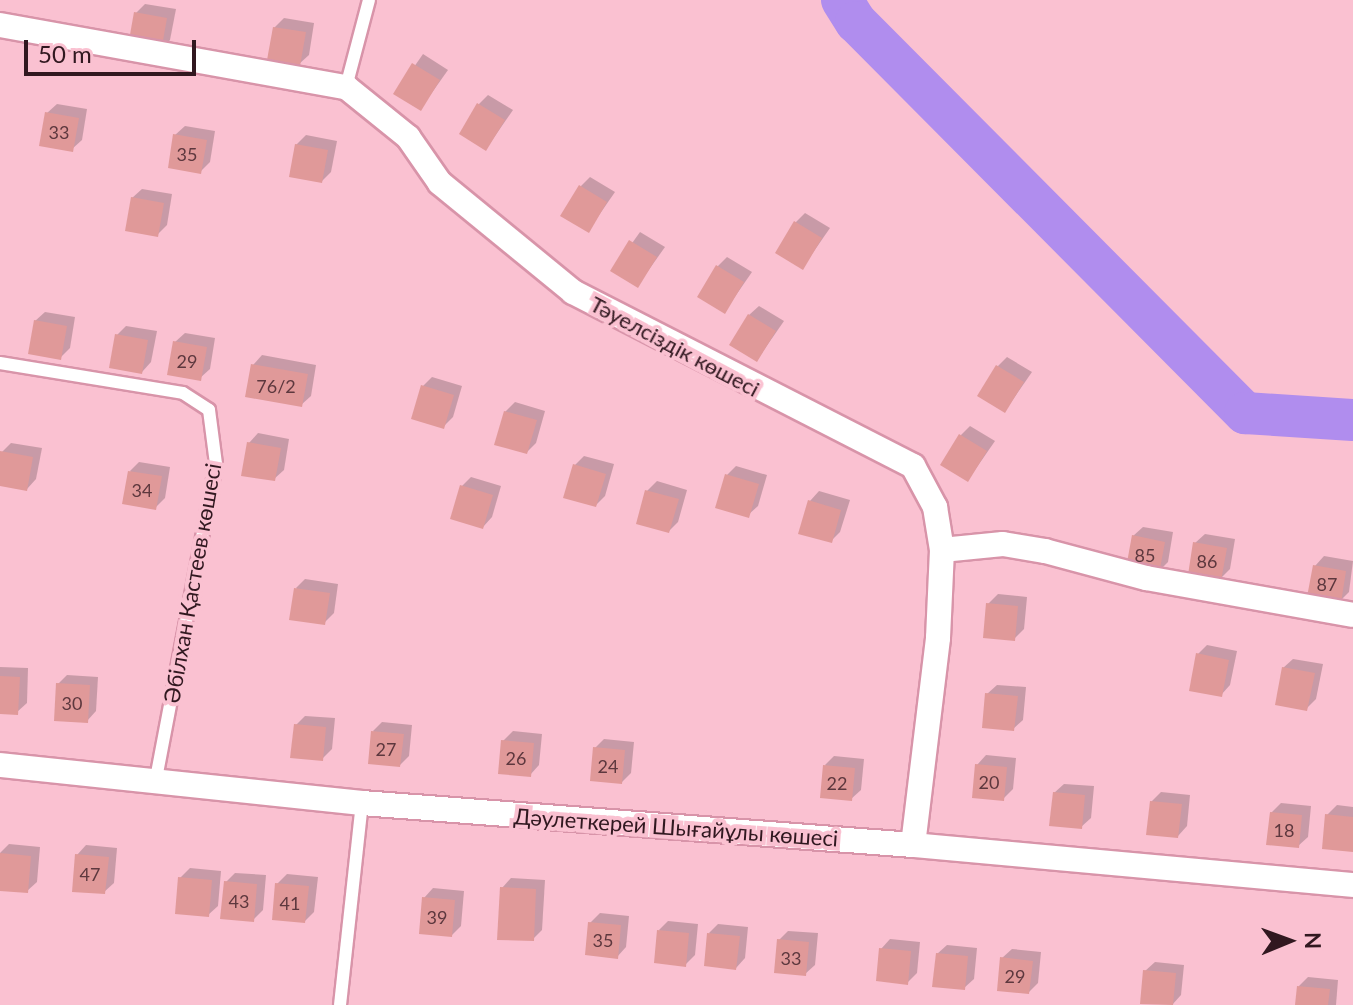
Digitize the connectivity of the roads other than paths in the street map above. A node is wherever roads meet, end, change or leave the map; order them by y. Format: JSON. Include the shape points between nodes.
{"nodes":[{"id":1,"x":369,"y":0,"type":"edge"},
{"id":2,"x":0,"y":25,"type":"edge"},
{"id":3,"x":346,"y":87,"type":"junction"},
{"id":4,"x":0,"y":363,"type":"edge"},
{"id":5,"x":942,"y":550,"type":"junction"},
{"id":6,"x":1353,"y":615,"type":"edge"},
{"id":7,"x":0,"y":765,"type":"edge"},
{"id":8,"x":156,"y":779,"type":"junction"},
{"id":9,"x":362,"y":803,"type":"junction"},
{"id":10,"x":913,"y":845,"type":"junction"},
{"id":11,"x":1353,"y":885,"type":"edge"},
{"id":12,"x":340,"y":1005,"type":"edge"}],
"edges":[{"from":1,"to":3,"type":"lane"},
{"from":2,"to":3,"type":"street","name":"Тәуелсіздік көшесі"},
{"from":3,"to":5,"type":"street","name":"Тәуелсіздік көшесі","via":[[408,137],[440,183],[573,292],[688,356],[913,466],[935,507]]},
{"from":4,"to":8,"type":"lane","name":"Әбілхан Қастеев көшесі","via":[[183,393],[209,410],[216,464]]},
{"from":5,"to":6,"type":"street","via":[[1003,544],[1146,578]]},
{"from":5,"to":10,"type":"street","name":"Тәуелсіздік көшесі","via":[[938,638]]},
{"from":7,"to":8,"type":"street","name":"Дәулеткерей Шығайұлы көшесі"},
{"from":8,"to":9,"type":"street","name":"Дәулеткерей Шығайұлы көшесі"},
{"from":9,"to":10,"type":"street","name":"Дәулеткерей Шығайұлы көшесі"},
{"from":9,"to":12,"type":"lane"},
{"from":10,"to":11,"type":"street","name":"Дәулеткерей Шығайұлы көшесі"}]}
